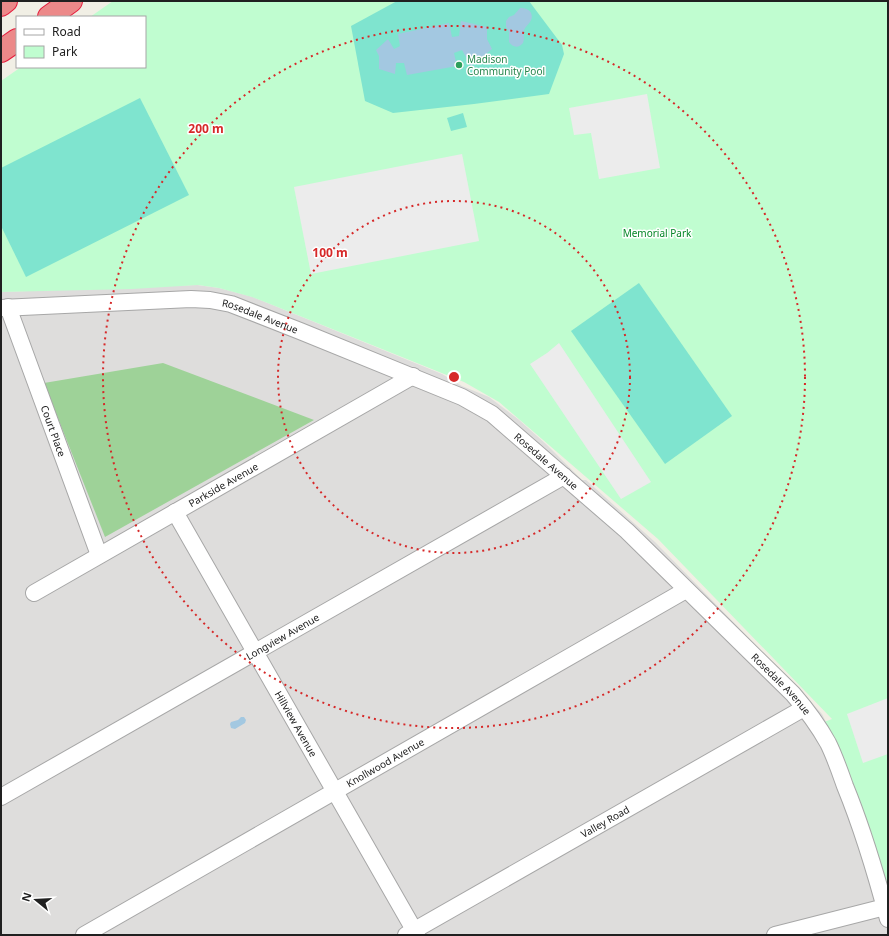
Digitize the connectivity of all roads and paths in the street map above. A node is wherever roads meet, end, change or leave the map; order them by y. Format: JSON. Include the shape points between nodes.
{"nodes":[{"id":1,"x":6,"y":1,"type":"edge"},
{"id":2,"x":71,"y":1,"type":"edge"},
{"id":3,"x":1,"y":4,"type":"edge"},
{"id":4,"x":50,"y":16,"type":"edge"},
{"id":5,"x":16,"y":41,"type":"edge"},
{"id":6,"x":1,"y":51,"type":"edge"},
{"id":7,"x":4,"y":308,"type":"edge"},
{"id":8,"x":413,"y":376,"type":"junction"},
{"id":9,"x":564,"y":476,"type":"junction"},
{"id":10,"x":175,"y":512,"type":"junction"},
{"id":11,"x":100,"y":555,"type":"junction"},
{"id":12,"x":686,"y":590,"type":"junction"},
{"id":13,"x":34,"y":593,"type":"dead end"},
{"id":14,"x":255,"y":653,"type":"junction"},
{"id":15,"x":804,"y":708,"type":"junction"},
{"id":16,"x":335,"y":791,"type":"junction"},
{"id":17,"x":1,"y":797,"type":"edge"},
{"id":18,"x":886,"y":913,"type":"edge"},
{"id":19,"x":412,"y":933,"type":"edge"},
{"id":20,"x":84,"y":935,"type":"edge"},
{"id":21,"x":775,"y":935,"type":"edge"}],
"edges":[{"from":1,"to":3,"type":"highway"},
{"from":2,"to":4,"type":"highway"},
{"from":5,"to":6,"type":"highway"},
{"from":7,"to":8,"type":"street","name":"Rosedale Avenue","via":[[210,300],[231,304]]},
{"from":7,"to":11,"type":"street","name":"Court Place"},
{"from":8,"to":9,"type":"street","name":"Rosedale Avenue","via":[[462,397],[492,414]]},
{"from":8,"to":10,"type":"street","name":"Parkside Avenue"},
{"from":9,"to":12,"type":"street","name":"Rosedale Avenue","via":[[627,531]]},
{"from":9,"to":14,"type":"street","name":"Longview Avenue"},
{"from":10,"to":11,"type":"street","name":"Parkside Avenue"},
{"from":10,"to":14,"type":"street","name":"Hillview Avenue"},
{"from":11,"to":13,"type":"street","name":"Parkside Avenue"},
{"from":12,"to":15,"type":"street","name":"Rosedale Avenue"},
{"from":12,"to":16,"type":"street","name":"Knollwood Avenue"},
{"from":14,"to":16,"type":"street","name":"Hillview Avenue"},
{"from":14,"to":17,"type":"street","name":"Longview Avenue"},
{"from":15,"to":18,"type":"street","name":"Rosedale Avenue","via":[[829,746],[860,823]]},
{"from":15,"to":19,"type":"street","name":"Valley Road"},
{"from":16,"to":19,"type":"street","name":"Hillview Avenue"},
{"from":16,"to":20,"type":"street","name":"Knollwood Avenue"},
{"from":18,"to":21,"type":"street"}]}
